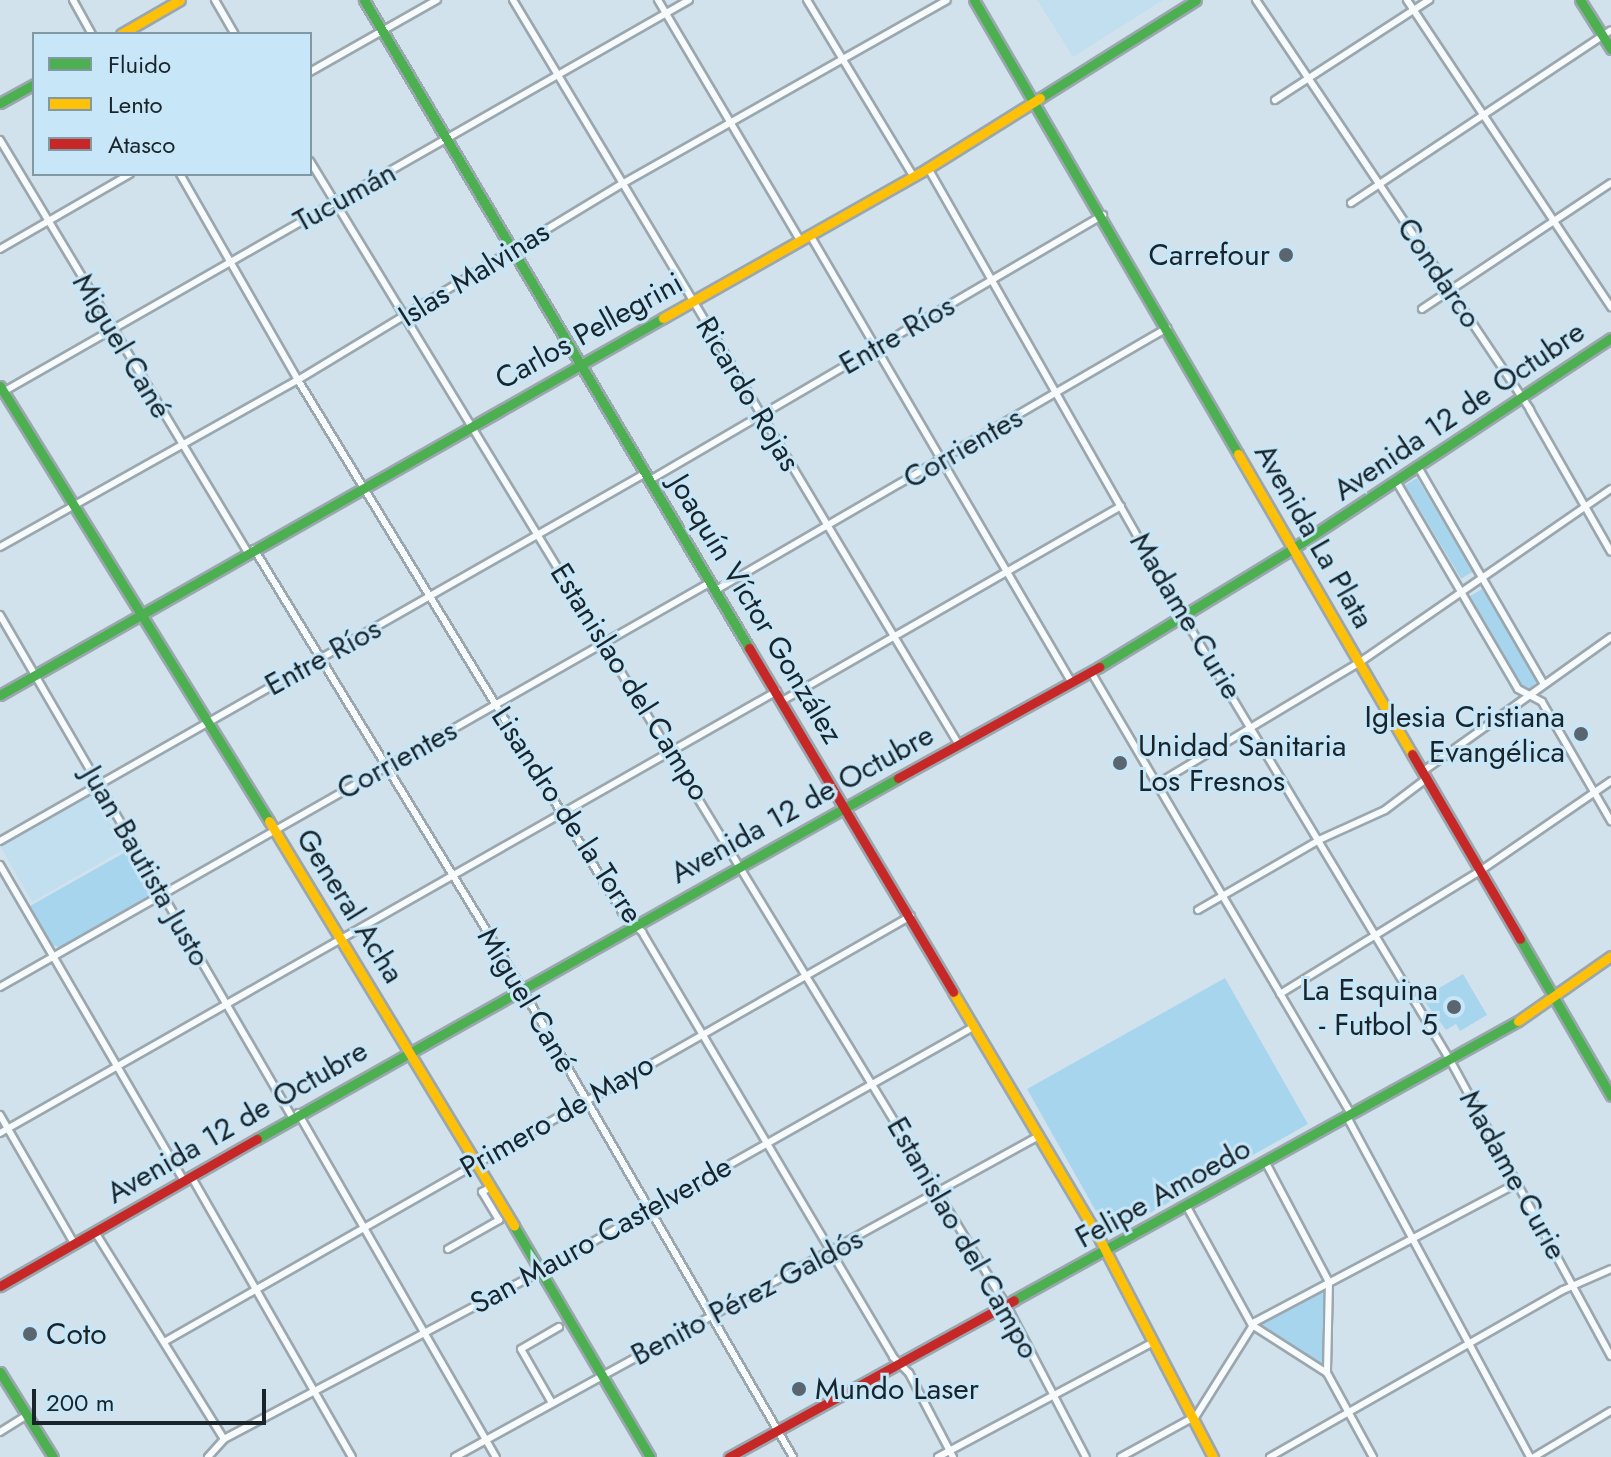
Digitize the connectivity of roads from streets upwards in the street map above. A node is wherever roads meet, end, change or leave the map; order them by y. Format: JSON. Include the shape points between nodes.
{"nodes":[{"id":1,"x":73,"y":0,"type":"edge"},
{"id":2,"x":180,"y":0,"type":"edge"},
{"id":3,"x":215,"y":0,"type":"edge"},
{"id":4,"x":364,"y":0,"type":"edge"},
{"id":5,"x":437,"y":0,"type":"edge"},
{"id":6,"x":513,"y":0,"type":"edge"},
{"id":7,"x":658,"y":0,"type":"edge"},
{"id":8,"x":689,"y":0,"type":"edge"},
{"id":9,"x":807,"y":0,"type":"edge"},
{"id":10,"x":947,"y":0,"type":"edge"},
{"id":11,"x":974,"y":0,"type":"edge"},
{"id":12,"x":1196,"y":0,"type":"edge"},
{"id":13,"x":1256,"y":0,"type":"edge"},
{"id":14,"x":1407,"y":0,"type":"edge"},
{"id":15,"x":1429,"y":0,"type":"edge"},
{"id":16,"x":1580,"y":0,"type":"edge"},
{"id":17,"x":1413,"y":10,"type":"junction"},
{"id":18,"x":666,"y":13,"type":"junction"},
{"id":19,"x":383,"y":31,"type":"junction"},
{"id":20,"x":91,"y":32,"type":"edge"},
{"id":21,"x":124,"y":32,"type":"edge"},
{"id":22,"x":234,"y":32,"type":"edge"},
{"id":23,"x":1607,"y":32,"type":"edge"},
{"id":24,"x":1611,"y":49,"type":"edge"},
{"id":25,"x":842,"y":59,"type":"junction"},
{"id":26,"x":312,"y":71,"type":"edge"},
{"id":27,"x":558,"y":76,"type":"junction"},
{"id":28,"x":1308,"y":78,"type":"junction"},
{"id":29,"x":32,"y":85,"type":"edge"},
{"id":30,"x":1275,"y":100,"type":"dead end"},
{"id":31,"x":0,"y":103,"type":"edge"},
{"id":32,"x":1038,"y":103,"type":"junction"},
{"id":33,"x":1483,"y":117,"type":"junction"},
{"id":34,"x":731,"y":123,"type":"junction"},
{"id":35,"x":0,"y":140,"type":"edge"},
{"id":36,"x":447,"y":140,"type":"junction"},
{"id":37,"x":312,"y":164,"type":"edge"},
{"id":38,"x":928,"y":168,"type":"junction"},
{"id":39,"x":127,"y":176,"type":"edge"},
{"id":40,"x":181,"y":176,"type":"edge"},
{"id":41,"x":913,"y":176,"type":"junction"},
{"id":42,"x":1611,"y":183,"type":"edge"},
{"id":43,"x":622,"y":184,"type":"junction"},
{"id":44,"x":1379,"y":184,"type":"junction"},
{"id":45,"x":334,"y":203,"type":"junction"},
{"id":46,"x":1351,"y":203,"type":"dead end"},
{"id":47,"x":1103,"y":215,"type":"junction"},
{"id":48,"x":48,"y":221,"type":"junction"},
{"id":49,"x":1553,"y":222,"type":"junction"},
{"id":50,"x":810,"y":235,"type":"junction"},
{"id":51,"x":800,"y":240,"type":"junction"},
{"id":52,"x":513,"y":248,"type":"junction"},
{"id":53,"x":0,"y":249,"type":"edge"},
{"id":54,"x":230,"y":261,"type":"junction"},
{"id":55,"x":992,"y":281,"type":"junction"},
{"id":56,"x":1451,"y":291,"type":"junction"},
{"id":57,"x":692,"y":301,"type":"junction"},
{"id":58,"x":1611,"y":307,"type":"edge"},
{"id":59,"x":1422,"y":309,"type":"dead end"},
{"id":60,"x":404,"y":318,"type":"junction"},
{"id":61,"x":1167,"y":328,"type":"junction"},
{"id":62,"x":112,"y":330,"type":"junction"},
{"id":63,"x":1611,"y":338,"type":"edge"},
{"id":64,"x":876,"y":347,"type":"junction"},
{"id":65,"x":581,"y":364,"type":"junction"},
{"id":66,"x":298,"y":380,"type":"junction"},
{"id":67,"x":1,"y":390,"type":"edge"},
{"id":68,"x":1057,"y":393,"type":"junction"},
{"id":69,"x":1522,"y":398,"type":"junction"},
{"id":70,"x":761,"y":415,"type":"junction"},
{"id":71,"x":470,"y":425,"type":"junction"},
{"id":72,"x":183,"y":446,"type":"junction"},
{"id":73,"x":941,"y":461,"type":"junction"},
{"id":74,"x":1418,"y":467,"type":"junction"},
{"id":75,"x":648,"y":477,"type":"junction"},
{"id":76,"x":1396,"y":481,"type":"junction"},
{"id":77,"x":363,"y":488,"type":"junction"},
{"id":78,"x":1611,"y":489,"type":"edge"},
{"id":79,"x":75,"y":505,"type":"junction"},
{"id":80,"x":1121,"y":506,"type":"junction"},
{"id":81,"x":1585,"y":507,"type":"junction"},
{"id":82,"x":828,"y":526,"type":"junction"},
{"id":83,"x":538,"y":534,"type":"junction"},
{"id":84,"x":0,"y":547,"type":"edge"},
{"id":85,"x":1292,"y":549,"type":"junction"},
{"id":86,"x":250,"y":550,"type":"junction"},
{"id":87,"x":1611,"y":552,"type":"edge"},
{"id":88,"x":1008,"y":574,"type":"junction"},
{"id":89,"x":1482,"y":577,"type":"junction"},
{"id":90,"x":714,"y":586,"type":"junction"},
{"id":91,"x":1460,"y":592,"type":"junction"},
{"id":92,"x":430,"y":597,"type":"junction"},
{"id":93,"x":141,"y":613,"type":"junction"},
{"id":94,"x":0,"y":615,"type":"edge"},
{"id":95,"x":1185,"y":615,"type":"junction"},
{"id":96,"x":894,"y":637,"type":"junction"},
{"id":97,"x":1611,"y":637,"type":"edge"},
{"id":98,"x":605,"y":640,"type":"junction"},
{"id":99,"x":319,"y":659,"type":"junction"},
{"id":100,"x":1360,"y":662,"type":"junction"},
{"id":101,"x":1091,"y":672,"type":"junction"},
{"id":102,"x":36,"y":674,"type":"junction"},
{"id":103,"x":1072,"y":683,"type":"junction"},
{"id":104,"x":1544,"y":684,"type":"junction"},
{"id":105,"x":0,"y":695,"type":"edge"},
{"id":106,"x":1530,"y":695,"type":"junction"},
{"id":107,"x":780,"y":696,"type":"junction"},
{"id":108,"x":496,"y":705,"type":"junction"},
{"id":109,"x":208,"y":722,"type":"junction"},
{"id":110,"x":1252,"y":727,"type":"junction"},
{"id":111,"x":959,"y":745,"type":"junction"},
{"id":112,"x":672,"y":749,"type":"junction"},
{"id":113,"x":385,"y":766,"type":"junction"},
{"id":114,"x":1424,"y":776,"type":"junction"},
{"id":115,"x":1611,"y":781,"type":"edge"},
{"id":116,"x":1157,"y":784,"type":"junction"},
{"id":117,"x":98,"y":785,"type":"junction"},
{"id":118,"x":1595,"y":792,"type":"junction"},
{"id":119,"x":847,"y":806,"type":"junction"},
{"id":120,"x":562,"y":812,"type":"junction"},
{"id":121,"x":1611,"y":821,"type":"edge"},
{"id":122,"x":274,"y":830,"type":"junction"},
{"id":123,"x":1319,"y":840,"type":"junction"},
{"id":124,"x":0,"y":841,"type":"edge"},
{"id":125,"x":741,"y":864,"type":"junction"},
{"id":126,"x":0,"y":865,"type":"edge"},
{"id":127,"x":1480,"y":871,"type":"junction"},
{"id":128,"x":451,"y":874,"type":"junction"},
{"id":129,"x":162,"y":894,"type":"junction"},
{"id":130,"x":1223,"y":896,"type":"junction"},
{"id":131,"x":1198,"y":910,"type":"dead end"},
{"id":132,"x":911,"y":916,"type":"junction"},
{"id":133,"x":633,"y":924,"type":"junction"},
{"id":134,"x":340,"y":937,"type":"junction"},
{"id":135,"x":1375,"y":937,"type":"junction"},
{"id":136,"x":54,"y":956,"type":"junction"},
{"id":137,"x":1611,"y":956,"type":"edge"},
{"id":138,"x":807,"y":975,"type":"junction"},
{"id":139,"x":0,"y":987,"type":"edge"},
{"id":140,"x":521,"y":987,"type":"junction"},
{"id":141,"x":1280,"y":994,"type":"junction"},
{"id":142,"x":1557,"y":998,"type":"junction"},
{"id":143,"x":226,"y":1004,"type":"junction"},
{"id":144,"x":975,"y":1026,"type":"junction"},
{"id":145,"x":701,"y":1033,"type":"junction"},
{"id":146,"x":411,"y":1050,"type":"junction"},
{"id":147,"x":1450,"y":1060,"type":"junction"},
{"id":148,"x":117,"y":1066,"type":"junction"},
{"id":149,"x":872,"y":1083,"type":"junction"},
{"id":150,"x":1611,"y":1096,"type":"edge"},
{"id":151,"x":586,"y":1098,"type":"junction"},
{"id":152,"x":0,"y":1115,"type":"edge"},
{"id":153,"x":295,"y":1115,"type":"junction"},
{"id":154,"x":1349,"y":1116,"type":"junction"},
{"id":155,"x":8,"y":1129,"type":"junction"},
{"id":156,"x":0,"y":1133,"type":"edge"},
{"id":157,"x":1039,"y":1136,"type":"junction"},
{"id":158,"x":766,"y":1143,"type":"junction"},
{"id":159,"x":477,"y":1163,"type":"junction"},
{"id":160,"x":1266,"y":1163,"type":"junction"},
{"id":161,"x":187,"y":1178,"type":"junction"},
{"id":162,"x":1518,"y":1183,"type":"junction"},
{"id":163,"x":491,"y":1187,"type":"junction"},
{"id":164,"x":938,"y":1192,"type":"junction"},
{"id":165,"x":650,"y":1207,"type":"junction"},
{"id":166,"x":1187,"y":1207,"type":"junction"},
{"id":167,"x":363,"y":1227,"type":"junction"},
{"id":168,"x":95,"y":1232,"type":"junction"},
{"id":169,"x":1412,"y":1239,"type":"junction"},
{"id":170,"x":74,"y":1243,"type":"junction"},
{"id":171,"x":448,"y":1249,"type":"dead end"},
{"id":172,"x":1107,"y":1252,"type":"junction"},
{"id":173,"x":831,"y":1254,"type":"junction"},
{"id":174,"x":1611,"y":1269,"type":"edge"},
{"id":175,"x":540,"y":1270,"type":"junction"},
{"id":176,"x":1329,"y":1282,"type":"junction"},
{"id":177,"x":0,"y":1286,"type":"edge"},
{"id":178,"x":1574,"y":1287,"type":"junction"},
{"id":179,"x":255,"y":1290,"type":"junction"},
{"id":180,"x":1008,"y":1308,"type":"junction"},
{"id":181,"x":714,"y":1316,"type":"junction"},
{"id":182,"x":1252,"y":1325,"type":"junction"},
{"id":183,"x":559,"y":1327,"type":"dead end"},
{"id":184,"x":425,"y":1332,"type":"junction"},
{"id":185,"x":1153,"y":1341,"type":"junction"},
{"id":186,"x":164,"y":1342,"type":"junction"},
{"id":187,"x":1468,"y":1343,"type":"junction"},
{"id":188,"x":1611,"y":1356,"type":"edge"},
{"id":189,"x":901,"y":1365,"type":"junction"},
{"id":190,"x":0,"y":1372,"type":"edge"},
{"id":191,"x":1327,"y":1373,"type":"junction"},
{"id":192,"x":603,"y":1374,"type":"junction"},
{"id":193,"x":313,"y":1391,"type":"junction"},
{"id":194,"x":1052,"y":1394,"type":"junction"},
{"id":195,"x":552,"y":1403,"type":"junction"},
{"id":196,"x":1611,"y":1411,"type":"edge"},
{"id":197,"x":1348,"y":1412,"type":"junction"},
{"id":198,"x":27,"y":1415,"type":"junction"},
{"id":199,"x":1193,"y":1418,"type":"junction"},
{"id":200,"x":780,"y":1430,"type":"junction"},
{"id":201,"x":0,"y":1432,"type":"edge"},
{"id":202,"x":224,"y":1439,"type":"junction"},
{"id":203,"x":486,"y":1440,"type":"junction"},
{"id":204,"x":951,"y":1454,"type":"edge"},
{"id":205,"x":53,"y":1457,"type":"edge"},
{"id":206,"x":208,"y":1457,"type":"edge"},
{"id":207,"x":352,"y":1457,"type":"edge"},
{"id":208,"x":455,"y":1457,"type":"edge"},
{"id":209,"x":496,"y":1457,"type":"edge"},
{"id":210,"x":650,"y":1457,"type":"edge"},
{"id":211,"x":729,"y":1457,"type":"edge"},
{"id":212,"x":793,"y":1457,"type":"edge"},
{"id":213,"x":938,"y":1457,"type":"edge"},
{"id":214,"x":1086,"y":1457,"type":"edge"},
{"id":215,"x":1121,"y":1457,"type":"edge"},
{"id":216,"x":1213,"y":1457,"type":"edge"},
{"id":217,"x":1270,"y":1457,"type":"edge"},
{"id":218,"x":1373,"y":1457,"type":"edge"},
{"id":219,"x":1532,"y":1457,"type":"edge"}],
"edges":[{"from":1,"to":20,"type":"street"},
{"from":2,"to":21,"type":"street"},
{"from":3,"to":22,"type":"street"},
{"from":4,"to":19,"type":"street","name":"Joaquín Víctor González"},
{"from":5,"to":19,"type":"street"},
{"from":6,"to":27,"type":"street","name":"Ricardo Rojas"},
{"from":7,"to":18,"type":"street"},
{"from":8,"to":18,"type":"street","name":"Tucumán"},
{"from":9,"to":25,"type":"street"},
{"from":10,"to":25,"type":"street","name":"Islas Malvinas"},
{"from":11,"to":32,"type":"street","name":"Avenida La Plata"},
{"from":12,"to":32,"type":"street","name":"Carlos Pellegrini"},
{"from":13,"to":28,"type":"street","name":"Condarco"},
{"from":14,"to":17,"type":"street"},
{"from":15,"to":17,"type":"street"},
{"from":16,"to":23,"type":"street"},
{"from":17,"to":28,"type":"street"},
{"from":17,"to":33,"type":"street"},
{"from":18,"to":27,"type":"street","name":"Tucumán"},
{"from":18,"to":34,"type":"street"},
{"from":19,"to":26,"type":"street"},
{"from":19,"to":36,"type":"street","name":"Joaquín Víctor González"},
{"from":23,"to":24,"type":"street"},
{"from":23,"to":33,"type":"street"},
{"from":25,"to":34,"type":"street","name":"Islas Malvinas"},
{"from":25,"to":41,"type":"street"},
{"from":27,"to":36,"type":"street","name":"Tucumán"},
{"from":27,"to":43,"type":"street","name":"Ricardo Rojas"},
{"from":28,"to":30,"type":"street"},
{"from":28,"to":44,"type":"street","name":"Condarco"},
{"from":29,"to":31,"type":"street"},
{"from":32,"to":38,"type":"street","name":"Carlos Pellegrini"},
{"from":32,"to":47,"type":"street","name":"Avenida La Plata"},
{"from":33,"to":44,"type":"street"},
{"from":33,"to":49,"type":"street"},
{"from":34,"to":43,"type":"street","name":"Islas Malvinas"},
{"from":34,"to":51,"type":"street"},
{"from":35,"to":48,"type":"street","name":"Miguel Cané"},
{"from":36,"to":45,"type":"street","name":"Tucumán"},
{"from":36,"to":52,"type":"street","name":"Joaquín Víctor González"},
{"from":37,"to":45,"type":"street","name":"Estanislao del Campo"},
{"from":38,"to":41,"type":"street","name":"Carlos Pellegrini"},
{"from":38,"to":55,"type":"street","name":"Madame Curie"},
{"from":39,"to":48,"type":"street"},
{"from":40,"to":54,"type":"street","name":"Lisandro de la Torre"},
{"from":41,"to":50,"type":"street","name":"Carlos Pellegrini"},
{"from":42,"to":49,"type":"street"},
{"from":43,"to":52,"type":"street","name":"Islas Malvinas"},
{"from":43,"to":57,"type":"street","name":"Ricardo Rojas"},
{"from":44,"to":46,"type":"street"},
{"from":44,"to":56,"type":"street","name":"Condarco"},
{"from":45,"to":54,"type":"street","name":"Tucumán"},
{"from":45,"to":60,"type":"street","name":"Estanislao del Campo"},
{"from":47,"to":55,"type":"street","name":"Entre Ríos"},
{"from":47,"to":61,"type":"street","name":"Avenida La Plata"},
{"from":48,"to":53,"type":"street"},
{"from":48,"to":62,"type":"street","name":"Miguel Cané"},
{"from":49,"to":56,"type":"street"},
{"from":49,"to":58,"type":"street"},
{"from":50,"to":51,"type":"street","name":"Carlos Pellegrini"},
{"from":50,"to":64,"type":"street"},
{"from":51,"to":57,"type":"street","name":"Carlos Pellegrini"},
{"from":52,"to":60,"type":"street","name":"Islas Malvinas"},
{"from":52,"to":65,"type":"street","name":"Joaquín Víctor González"},
{"from":54,"to":62,"type":"street","name":"Tucumán"},
{"from":54,"to":66,"type":"street","name":"Lisandro de la Torre"},
{"from":55,"to":64,"type":"street","name":"Entre Ríos"},
{"from":55,"to":68,"type":"street","name":"Madame Curie"},
{"from":56,"to":59,"type":"street"},
{"from":56,"to":69,"type":"street","name":"Condarco"},
{"from":57,"to":65,"type":"street","name":"Carlos Pellegrini"},
{"from":57,"to":70,"type":"street","name":"Ricardo Rojas"},
{"from":60,"to":66,"type":"street","name":"Islas Malvinas"},
{"from":60,"to":71,"type":"street","name":"Estanislao del Campo"},
{"from":61,"to":68,"type":"street","name":"Corrientes"},
{"from":61,"to":85,"type":"street","name":"Avenida La Plata"},
{"from":62,"to":67,"type":"street","name":"Tucumán"},
{"from":62,"to":72,"type":"street","name":"Miguel Cané"},
{"from":63,"to":69,"type":"street","name":"Avenida 12 de Octubre"},
{"from":64,"to":70,"type":"street","name":"Entre Ríos"},
{"from":64,"to":73,"type":"street"},
{"from":65,"to":71,"type":"street","name":"Carlos Pellegrini"},
{"from":65,"to":75,"type":"street","name":"Joaquín Víctor González"},
{"from":66,"to":72,"type":"street","name":"Islas Malvinas"},
{"from":66,"to":77,"type":"street","name":"Lisandro de la Torre"},
{"from":67,"to":79,"type":"street","name":"General Acha"},
{"from":68,"to":73,"type":"street","name":"Corrientes"},
{"from":68,"to":80,"type":"street","name":"Madame Curie"},
{"from":69,"to":74,"type":"street","name":"Avenida 12 de Octubre"},
{"from":69,"to":81,"type":"street","name":"Condarco"},
{"from":70,"to":75,"type":"street","name":"Entre Ríos"},
{"from":70,"to":82,"type":"street","name":"Ricardo Rojas"},
{"from":71,"to":77,"type":"street","name":"Carlos Pellegrini"},
{"from":71,"to":83,"type":"street","name":"Estanislao del Campo"},
{"from":72,"to":79,"type":"street","name":"Islas Malvinas"},
{"from":72,"to":86,"type":"street","name":"Miguel Cané"},
{"from":73,"to":82,"type":"street","name":"Corrientes"},
{"from":73,"to":88,"type":"street"},
{"from":74,"to":76,"type":"street","name":"Avenida 12 de Octubre"},
{"from":74,"to":89,"type":"street"},
{"from":75,"to":83,"type":"street","name":"Entre Ríos"},
{"from":75,"to":90,"type":"street","name":"Joaquín Víctor González"},
{"from":76,"to":85,"type":"street","name":"Avenida 12 de Octubre"},
{"from":76,"to":91,"type":"street"},
{"from":77,"to":86,"type":"street","name":"Carlos Pellegrini"},
{"from":77,"to":92,"type":"street","name":"Lisandro de la Torre"},
{"from":78,"to":81,"type":"street"},
{"from":79,"to":84,"type":"street","name":"Islas Malvinas"},
{"from":79,"to":93,"type":"street","name":"General Acha"},
{"from":80,"to":88,"type":"street"},
{"from":80,"to":95,"type":"street","name":"Madame Curie"},
{"from":81,"to":87,"type":"street","name":"Condarco"},
{"from":81,"to":89,"type":"street"},
{"from":82,"to":90,"type":"street","name":"Corrientes"},
{"from":82,"to":96,"type":"street","name":"Ricardo Rojas"},
{"from":83,"to":92,"type":"street","name":"Entre Ríos"},
{"from":83,"to":98,"type":"street","name":"Estanislao del Campo"},
{"from":85,"to":95,"type":"street","name":"Avenida 12 de Octubre"},
{"from":85,"to":100,"type":"street","name":"Avenida La Plata"},
{"from":86,"to":93,"type":"street","name":"Carlos Pellegrini"},
{"from":86,"to":99,"type":"street","name":"Miguel Cané"},
{"from":88,"to":96,"type":"street"},
{"from":88,"to":103,"type":"street"},
{"from":89,"to":91,"type":"street"},
{"from":89,"to":104,"type":"street"},
{"from":90,"to":98,"type":"street","name":"Corrientes"},
{"from":90,"to":107,"type":"street","name":"Joaquín Víctor González"},
{"from":91,"to":100,"type":"street"},
{"from":91,"to":106,"type":"street","via":[[1518,689]]},
{"from":92,"to":99,"type":"street","name":"Entre Ríos"},
{"from":92,"to":108,"type":"street","name":"Lisandro de la Torre"},
{"from":93,"to":102,"type":"street","name":"Carlos Pellegrini"},
{"from":93,"to":109,"type":"street","name":"General Acha"},
{"from":94,"to":102,"type":"street","name":"Juan Bautista Justo"},
{"from":95,"to":101,"type":"street","name":"Avenida 12 de Octubre"},
{"from":95,"to":110,"type":"street","name":"Madame Curie"},
{"from":96,"to":107,"type":"street"},
{"from":96,"to":111,"type":"street","name":"Ricardo Rojas"},
{"from":97,"to":104,"type":"street"},
{"from":98,"to":108,"type":"street","name":"Corrientes"},
{"from":98,"to":112,"type":"street","name":"Estanislao del Campo"},
{"from":99,"to":109,"type":"street","name":"Entre Ríos"},
{"from":99,"to":113,"type":"street","name":"Miguel Cané"},
{"from":100,"to":110,"type":"street"},
{"from":100,"to":114,"type":"street","name":"Avenida La Plata"},
{"from":101,"to":103,"type":"street","name":"Avenida 12 de Octubre"},
{"from":101,"to":116,"type":"street"},
{"from":102,"to":105,"type":"street","name":"Carlos Pellegrini"},
{"from":102,"to":117,"type":"street","name":"Juan Bautista Justo"},
{"from":103,"to":111,"type":"street","name":"Avenida 12 de Octubre"},
{"from":104,"to":106,"type":"street"},
{"from":106,"to":114,"type":"street"},
{"from":106,"to":118,"type":"street","via":[[1542,702]]},
{"from":107,"to":112,"type":"street"},
{"from":107,"to":119,"type":"street","name":"Joaquín Víctor González"},
{"from":108,"to":113,"type":"street","name":"Corrientes"},
{"from":108,"to":120,"type":"street","name":"Lisandro de la Torre"},
{"from":109,"to":117,"type":"street","name":"Entre Ríos"},
{"from":109,"to":122,"type":"street","name":"General Acha"},
{"from":110,"to":116,"type":"street"},
{"from":110,"to":123,"type":"street","name":"Madame Curie"},
{"from":111,"to":119,"type":"street","name":"Avenida 12 de Octubre"},
{"from":112,"to":120,"type":"street"},
{"from":112,"to":125,"type":"street","name":"Estanislao del Campo"},
{"from":113,"to":122,"type":"street","name":"Corrientes"},
{"from":113,"to":128,"type":"street","name":"Miguel Cané"},
{"from":114,"to":123,"type":"street","via":[[1385,810]]},
{"from":114,"to":127,"type":"street","name":"Avenida La Plata"},
{"from":115,"to":118,"type":"street"},
{"from":116,"to":130,"type":"street"},
{"from":117,"to":124,"type":"street","name":"Entre Ríos"},
{"from":117,"to":129,"type":"street","name":"Juan Bautista Justo"},
{"from":118,"to":121,"type":"street"},
{"from":118,"to":127,"type":"street"},
{"from":119,"to":125,"type":"street","name":"Avenida 12 de Octubre"},
{"from":119,"to":132,"type":"street","name":"Joaquín Víctor González"},
{"from":120,"to":128,"type":"street"},
{"from":120,"to":133,"type":"street","name":"Lisandro de la Torre"},
{"from":122,"to":129,"type":"street","name":"Corrientes"},
{"from":122,"to":134,"type":"street","name":"General Acha"},
{"from":123,"to":130,"type":"street"},
{"from":123,"to":135,"type":"street","name":"Madame Curie"},
{"from":125,"to":133,"type":"street","name":"Avenida 12 de Octubre"},
{"from":125,"to":138,"type":"street","name":"Estanislao del Campo"},
{"from":126,"to":136,"type":"street"},
{"from":127,"to":135,"type":"street"},
{"from":127,"to":142,"type":"street","name":"Avenida La Plata"},
{"from":128,"to":134,"type":"street"},
{"from":128,"to":140,"type":"street","name":"Miguel Cané"},
{"from":129,"to":136,"type":"street","name":"Corrientes"},
{"from":129,"to":143,"type":"street","name":"Juan Bautista Justo"},
{"from":130,"to":131,"type":"street"},
{"from":130,"to":141,"type":"street"},
{"from":132,"to":138,"type":"street","name":"Primero de Mayo"},
{"from":132,"to":144,"type":"street","name":"Joaquín Víctor González"},
{"from":133,"to":140,"type":"street","name":"Avenida 12 de Octubre"},
{"from":133,"to":145,"type":"street","name":"Lisandro de la Torre"},
{"from":134,"to":143,"type":"street"},
{"from":134,"to":146,"type":"street","name":"General Acha"},
{"from":135,"to":141,"type":"street"},
{"from":135,"to":147,"type":"street","name":"Madame Curie"},
{"from":136,"to":139,"type":"street","name":"Corrientes"},
{"from":136,"to":148,"type":"street"},
{"from":137,"to":142,"type":"street","name":"Felipe Amoedo"},
{"from":138,"to":145,"type":"street","name":"Primero de Mayo"},
{"from":138,"to":149,"type":"street","name":"Estanislao del Campo"},
{"from":140,"to":146,"type":"street","name":"Avenida 12 de Octubre"},
{"from":140,"to":151,"type":"street","name":"Miguel Cané"},
{"from":141,"to":154,"type":"street"},
{"from":142,"to":147,"type":"street","name":"Felipe Amoedo"},
{"from":142,"to":150,"type":"street","name":"Avenida La Plata"},
{"from":143,"to":148,"type":"street"},
{"from":143,"to":153,"type":"street","name":"Juan Bautista Justo"},
{"from":144,"to":149,"type":"street","name":"San Mauro Castelverde"},
{"from":144,"to":157,"type":"street","name":"Joaquín Víctor González"},
{"from":145,"to":151,"type":"street","name":"Primero de Mayo"},
{"from":145,"to":158,"type":"street","name":"Lisandro de la Torre"},
{"from":146,"to":153,"type":"street","name":"Avenida 12 de Octubre"},
{"from":146,"to":159,"type":"street","name":"General Acha"},
{"from":147,"to":154,"type":"street","name":"Felipe Amoedo"},
{"from":147,"to":162,"type":"street","name":"Madame Curie"},
{"from":148,"to":155,"type":"street"},
{"from":148,"to":161,"type":"street"},
{"from":149,"to":158,"type":"street","name":"San Mauro Castelverde"},
{"from":149,"to":164,"type":"street","name":"Estanislao del Campo"},
{"from":151,"to":159,"type":"street","name":"Primero de Mayo"},
{"from":151,"to":165,"type":"street","name":"Miguel Cané"},
{"from":152,"to":155,"type":"street"},
{"from":153,"to":161,"type":"street","name":"Avenida 12 de Octubre"},
{"from":153,"to":167,"type":"street","name":"Juan Bautista Justo"},
{"from":154,"to":160,"type":"street","name":"Felipe Amoedo"},
{"from":154,"to":169,"type":"street"},
{"from":155,"to":156,"type":"street"},
{"from":155,"to":170,"type":"street"},
{"from":157,"to":164,"type":"street","name":"Benito Pérez Galdós"},
{"from":157,"to":172,"type":"street","name":"Joaquín Víctor González"},
{"from":158,"to":165,"type":"street","name":"San Mauro Castelverde"},
{"from":158,"to":173,"type":"street","name":"Lisandro de la Torre"},
{"from":159,"to":163,"type":"street","name":"General Acha"},
{"from":159,"to":167,"type":"street","name":"Primero de Mayo"},
{"from":160,"to":166,"type":"street","name":"Felipe Amoedo"},
{"from":160,"to":176,"type":"street"},
{"from":161,"to":168,"type":"street","name":"Avenida 12 de Octubre"},
{"from":161,"to":179,"type":"street"},
{"from":162,"to":169,"type":"street"},
{"from":162,"to":178,"type":"street","name":"Madame Curie"},
{"from":163,"to":171,"type":"street","via":[[482,1192],[499,1220]]},
{"from":163,"to":175,"type":"street","name":"General Acha"},
{"from":164,"to":173,"type":"street","name":"Benito Pérez Galdós"},
{"from":164,"to":180,"type":"street","name":"Estanislao del Campo"},
{"from":165,"to":175,"type":"street","name":"San Mauro Castelverde"},
{"from":165,"to":181,"type":"street","name":"Miguel Cané"},
{"from":166,"to":172,"type":"street","name":"Felipe Amoedo"},
{"from":166,"to":182,"type":"street"},
{"from":167,"to":179,"type":"street","name":"Primero de Mayo"},
{"from":167,"to":184,"type":"street","name":"Juan Bautista Justo"},
{"from":168,"to":170,"type":"street","name":"Avenida 12 de Octubre"},
{"from":168,"to":186,"type":"street"},
{"from":169,"to":176,"type":"street"},
{"from":169,"to":187,"type":"street"},
{"from":170,"to":177,"type":"street","name":"Avenida 12 de Octubre"},
{"from":172,"to":180,"type":"street","name":"Felipe Amoedo"},
{"from":172,"to":185,"type":"street","name":"Joaquín Víctor González"},
{"from":173,"to":181,"type":"street","name":"Benito Pérez Galdós"},
{"from":173,"to":189,"type":"street","name":"Lisandro de la Torre"},
{"from":174,"to":178,"type":"street"},
{"from":175,"to":184,"type":"street","name":"San Mauro Castelverde"},
{"from":175,"to":192,"type":"street","name":"General Acha"},
{"from":176,"to":182,"type":"street"},
{"from":176,"to":191,"type":"street"},
{"from":178,"to":187,"type":"street"},
{"from":178,"to":188,"type":"street","name":"Madame Curie"},
{"from":179,"to":186,"type":"street","name":"Primero de Mayo"},
{"from":179,"to":193,"type":"street"},
{"from":180,"to":189,"type":"street","name":"Felipe Amoedo"},
{"from":180,"to":194,"type":"street","name":"Estanislao del Campo"},
{"from":181,"to":192,"type":"street","name":"Benito Pérez Galdós"},
{"from":181,"to":200,"type":"street","name":"Miguel Cané"},
{"from":182,"to":191,"type":"street"},
{"from":182,"to":199,"type":"street"},
{"from":183,"to":195,"type":"street","via":[[521,1349]]},
{"from":184,"to":193,"type":"street","name":"San Mauro Castelverde"},
{"from":184,"to":203,"type":"street","name":"Juan Bautista Justo"},
{"from":185,"to":194,"type":"street"},
{"from":185,"to":199,"type":"street","name":"Joaquín Víctor González"},
{"from":186,"to":202,"type":"street"},
{"from":187,"to":197,"type":"street"},
{"from":187,"to":219,"type":"street"},
{"from":189,"to":200,"type":"street","name":"Felipe Amoedo"},
{"from":189,"to":204,"type":"street","name":"Lisandro de la Torre"},
{"from":190,"to":198,"type":"street"},
{"from":191,"to":197,"type":"street"},
{"from":192,"to":195,"type":"street","name":"Benito Pérez Galdós"},
{"from":192,"to":210,"type":"street","name":"General Acha"},
{"from":193,"to":202,"type":"street","name":"San Mauro Castelverde"},
{"from":193,"to":207,"type":"street"},
{"from":194,"to":204,"type":"street"},
{"from":194,"to":214,"type":"street","name":"Estanislao del Campo"},
{"from":195,"to":203,"type":"street","name":"Benito Pérez Galdós"},
{"from":196,"to":219,"type":"street"},
{"from":197,"to":217,"type":"street"},
{"from":197,"to":218,"type":"street"},
{"from":198,"to":201,"type":"street"},
{"from":198,"to":205,"type":"street"},
{"from":199,"to":215,"type":"street"},
{"from":199,"to":216,"type":"street","name":"Joaquín Víctor González"},
{"from":200,"to":211,"type":"street","name":"Felipe Amoedo"},
{"from":200,"to":212,"type":"street","name":"Miguel Cané"},
{"from":202,"to":206,"type":"street"},
{"from":203,"to":208,"type":"street","name":"Benito Pérez Galdós"},
{"from":203,"to":209,"type":"street","name":"Juan Bautista Justo"},
{"from":204,"to":213,"type":"street"}]}
